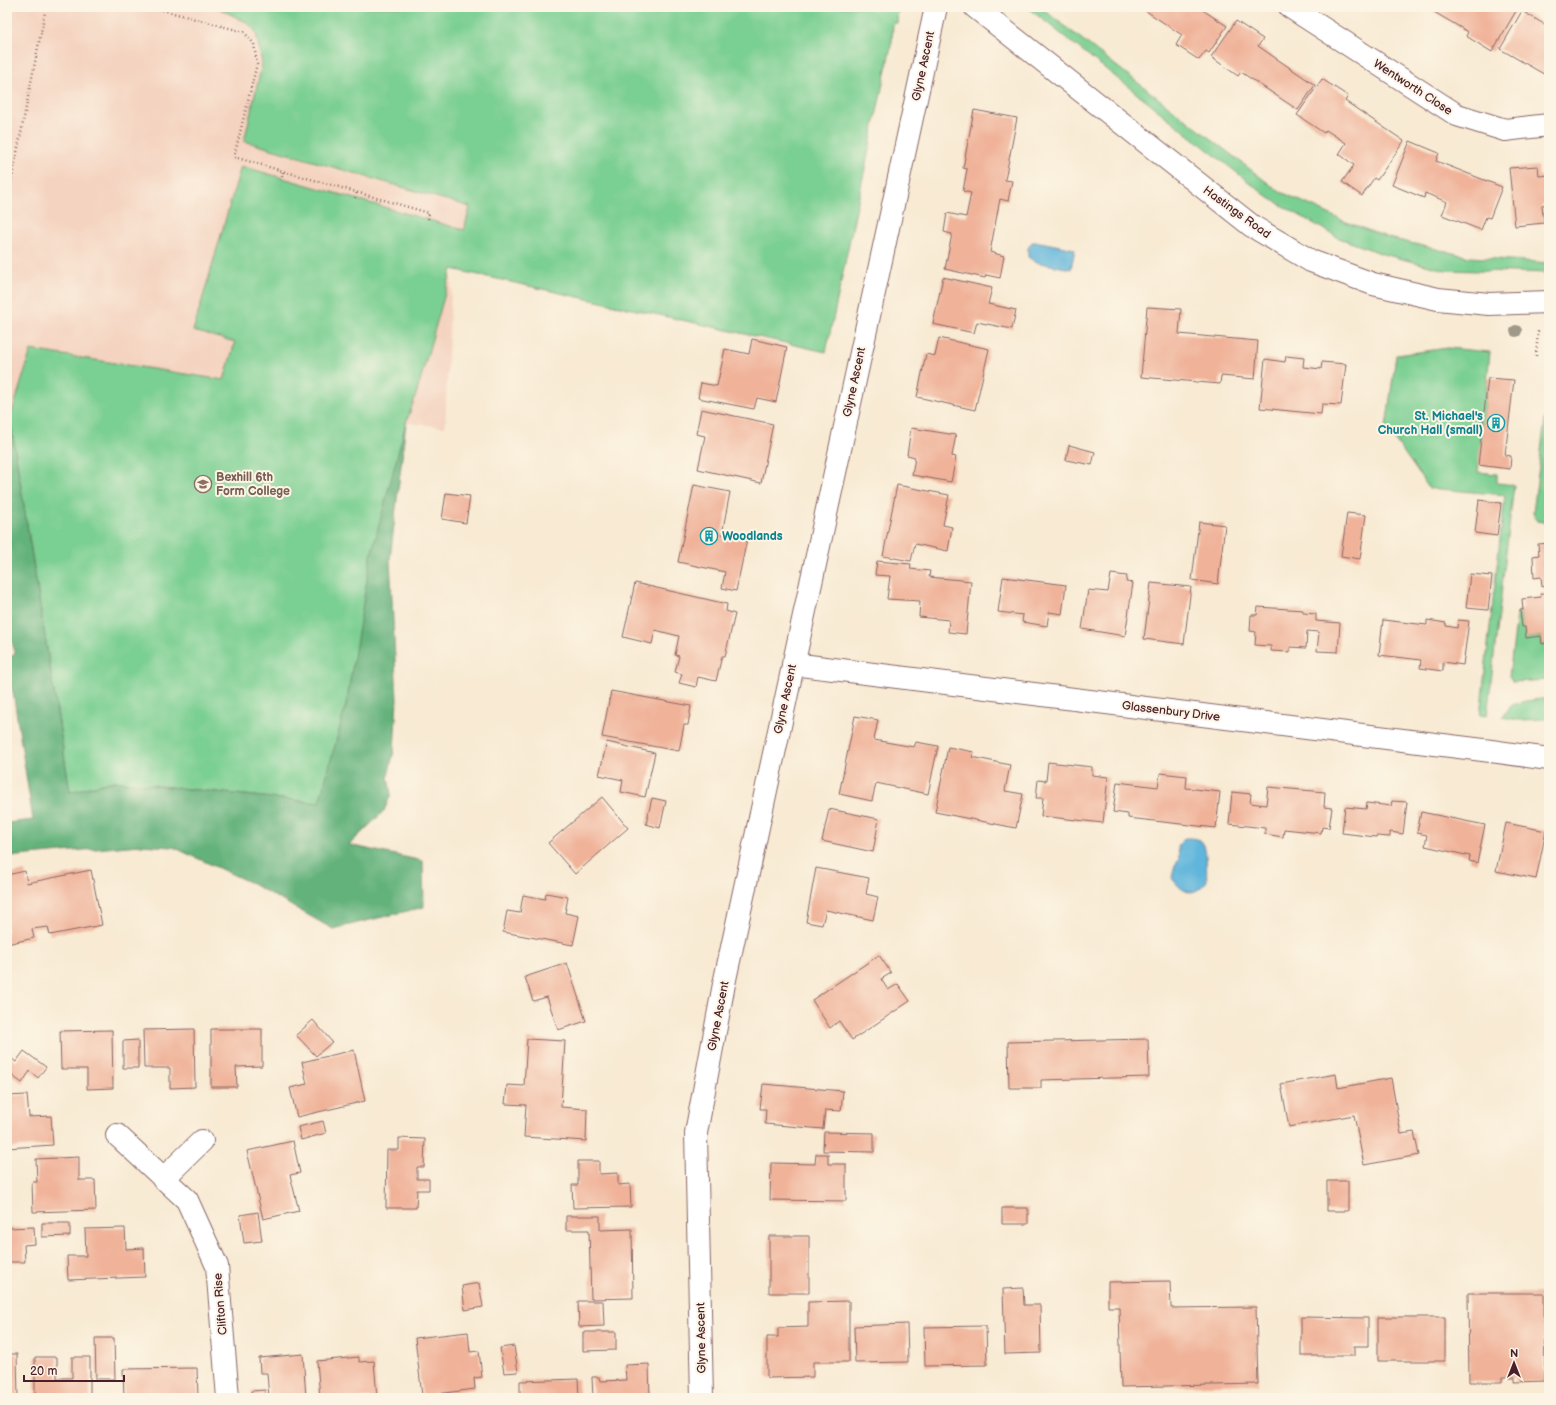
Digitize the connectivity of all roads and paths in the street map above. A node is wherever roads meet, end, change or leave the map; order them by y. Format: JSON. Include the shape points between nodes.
{"nodes":[{"id":1,"x":46,"y":7,"type":"edge"},
{"id":2,"x":151,"y":7,"type":"edge"},
{"id":3,"x":936,"y":7,"type":"edge"},
{"id":4,"x":975,"y":7,"type":"edge"},
{"id":5,"x":1290,"y":7,"type":"edge"},
{"id":6,"x":1549,"y":125,"type":"edge"},
{"id":7,"x":284,"y":171,"type":"junction"},
{"id":8,"x":282,"y":177,"type":"dead end"},
{"id":9,"x":356,"y":192,"type":"junction"},
{"id":10,"x":355,"y":198,"type":"dead end"},
{"id":11,"x":7,"y":203,"type":"edge"},
{"id":12,"x":428,"y":220,"type":"dead end"},
{"id":13,"x":1549,"y":302,"type":"edge"},
{"id":14,"x":793,"y":664,"type":"junction"},
{"id":15,"x":1549,"y":759,"type":"edge"},
{"id":16,"x":117,"y":1135,"type":"dead end"},
{"id":17,"x":202,"y":1141,"type":"dead end"},
{"id":18,"x":163,"y":1178,"type":"junction"},
{"id":19,"x":228,"y":1398,"type":"edge"},
{"id":20,"x":702,"y":1398,"type":"edge"}],
"edges":[{"from":1,"to":11,"type":"path"},
{"from":2,"to":7,"type":"path","via":[[244,32],[254,44],[257,64],[234,157]]},
{"from":3,"to":14,"type":"street","name":"Glyne Ascent"},
{"from":4,"to":13,"type":"street","name":"Hastings Road","via":[[1252,226],[1311,261],[1373,284],[1438,299],[1489,304]]},
{"from":5,"to":6,"type":"street","name":"Wentworth Close","via":[[1457,115],[1505,130]]},
{"from":7,"to":8,"type":"path"},
{"from":7,"to":9,"type":"path"},
{"from":9,"to":10,"type":"path"},
{"from":9,"to":12,"type":"path","via":[[429,213]]},
{"from":14,"to":15,"type":"street","name":"Glassenbury Drive"},
{"from":14,"to":20,"type":"street","name":"Glyne Ascent","via":[[724,984],[696,1133]]},
{"from":16,"to":18,"type":"street","name":"Clifton Rise"},
{"from":17,"to":18,"type":"street"},
{"from":18,"to":19,"type":"street","name":"Clifton Rise","via":[[187,1200],[217,1266]]}]}
